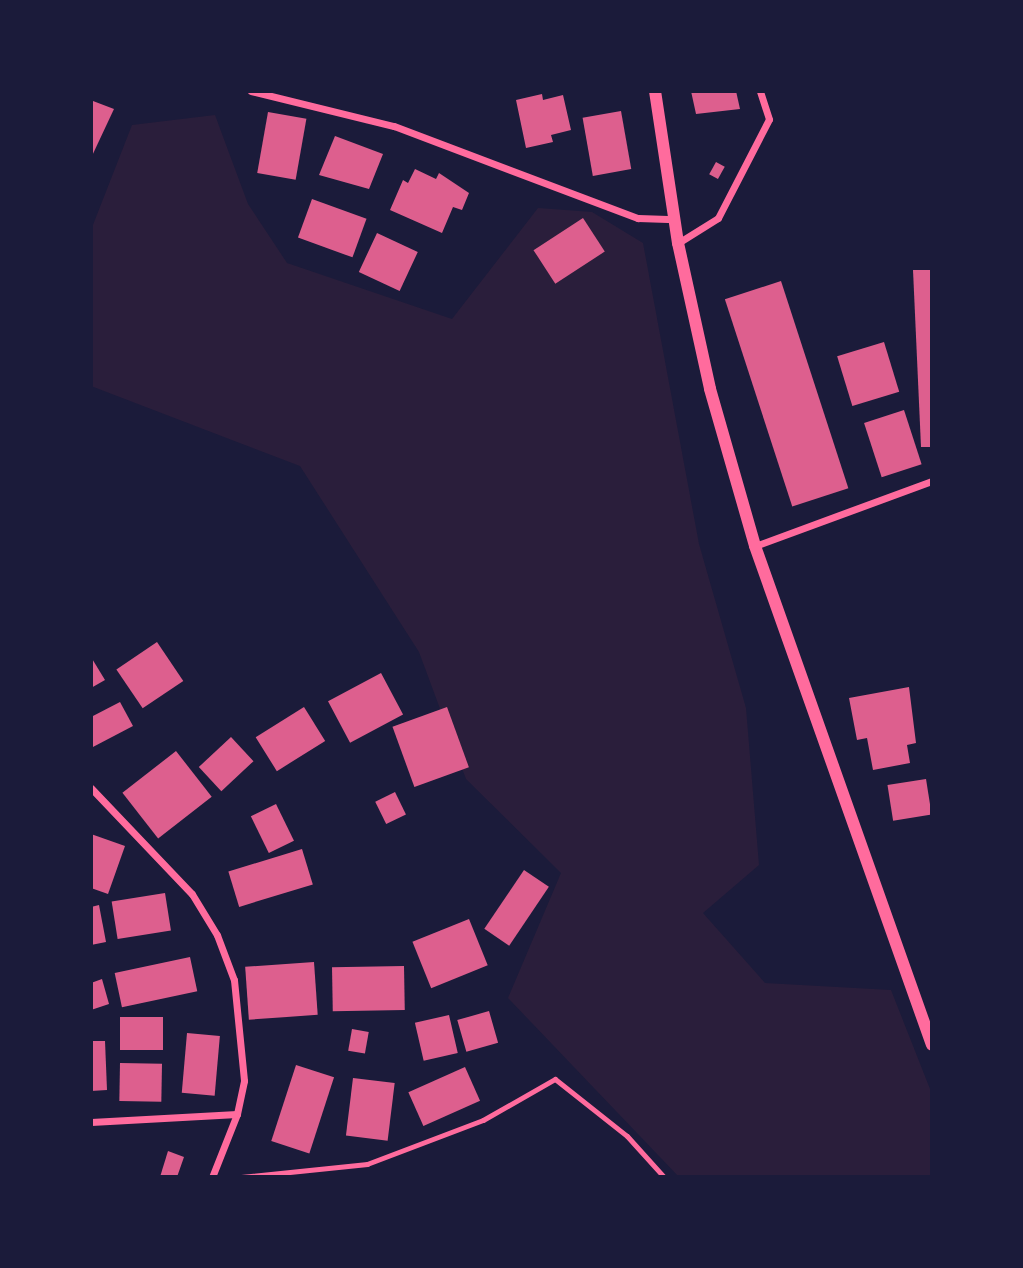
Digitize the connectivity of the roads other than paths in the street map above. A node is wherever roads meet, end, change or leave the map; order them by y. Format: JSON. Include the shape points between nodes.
{"nodes":[{"id":1,"x":251,"y":91,"type":"edge"},
{"id":2,"x":654,"y":91,"type":"edge"},
{"id":3,"x":760,"y":91,"type":"edge"},
{"id":4,"x":675,"y":219,"type":"junction"},
{"id":5,"x":678,"y":243,"type":"junction"},
{"id":6,"x":932,"y":481,"type":"edge"},
{"id":7,"x":755,"y":546,"type":"junction"},
{"id":8,"x":91,"y":788,"type":"edge"},
{"id":9,"x":932,"y":1045,"type":"edge"},
{"id":10,"x":237,"y":1114,"type":"junction"},
{"id":11,"x":91,"y":1122,"type":"edge"},
{"id":12,"x":212,"y":1177,"type":"edge"},
{"id":13,"x":241,"y":1177,"type":"edge"},
{"id":14,"x":664,"y":1177,"type":"edge"}],
"edges":[{"from":1,"to":4,"type":"street","via":[[394,126],[639,218]]},
{"from":2,"to":4,"type":"street"},
{"from":3,"to":5,"type":"street","via":[[769,119],[718,218]]},
{"from":4,"to":5,"type":"street"},
{"from":5,"to":7,"type":"street","via":[[710,389]]},
{"from":6,"to":7,"type":"street"},
{"from":7,"to":9,"type":"street"},
{"from":8,"to":10,"type":"street","via":[[192,894],[217,935],[234,979],[244,1081]]},
{"from":10,"to":11,"type":"street"},
{"from":10,"to":12,"type":"street"},
{"from":13,"to":14,"type":"lane","via":[[368,1164],[483,1120],[555,1079],[627,1136]]}]}
